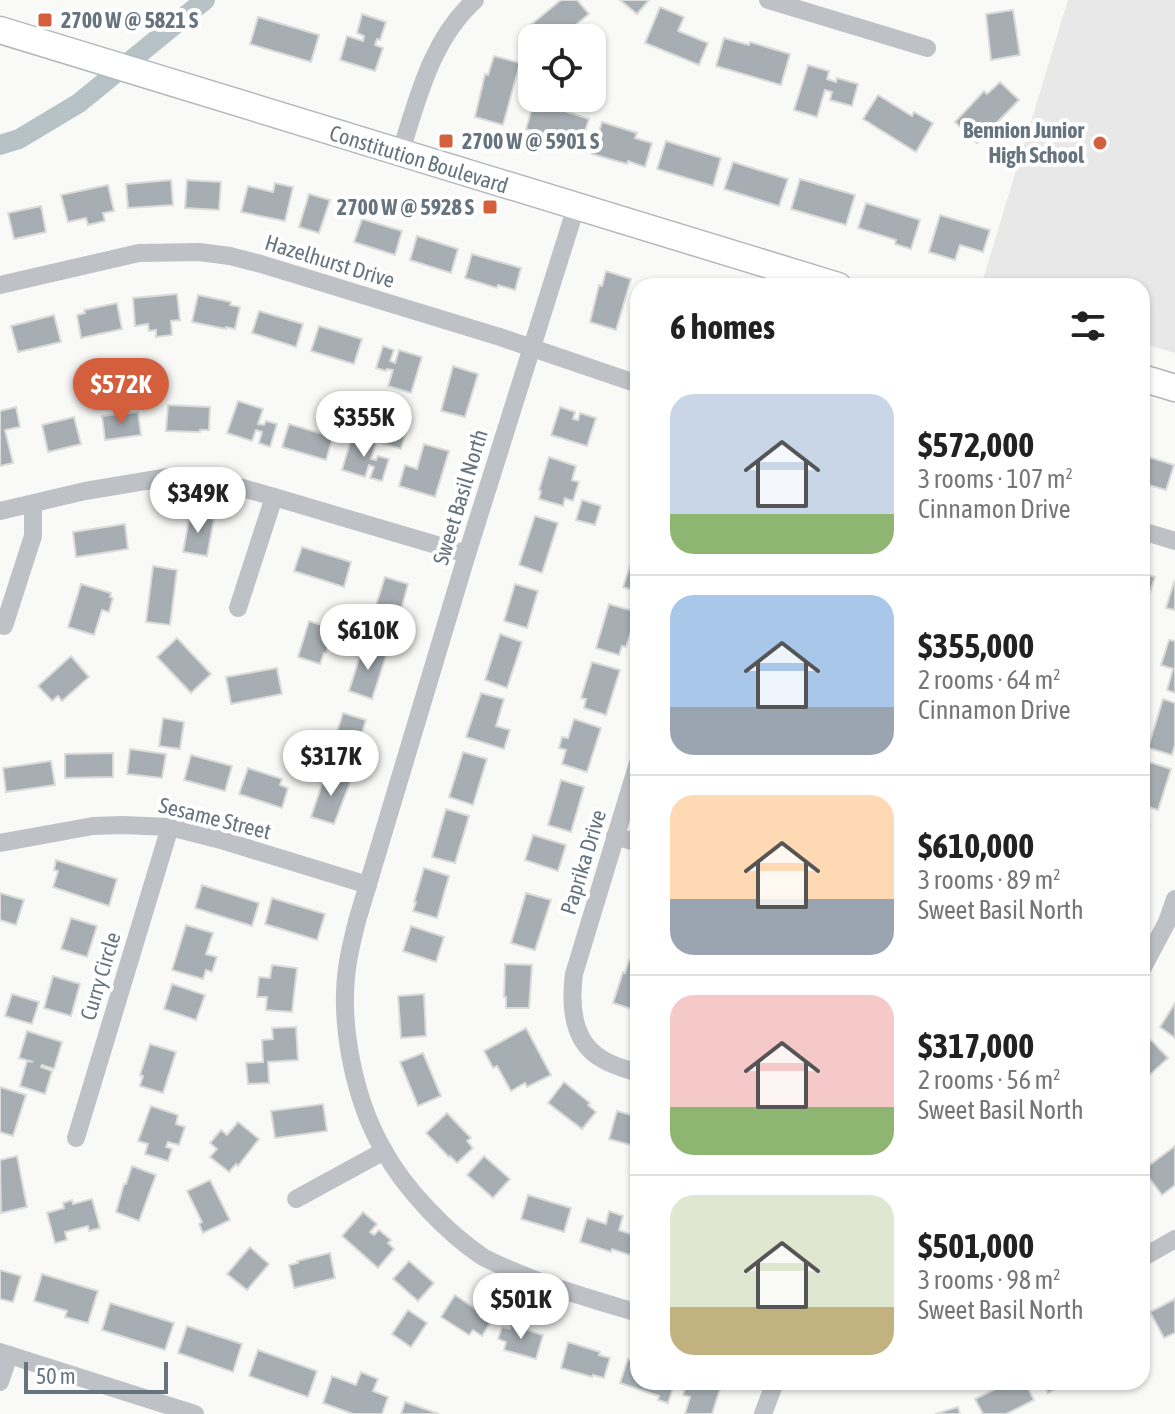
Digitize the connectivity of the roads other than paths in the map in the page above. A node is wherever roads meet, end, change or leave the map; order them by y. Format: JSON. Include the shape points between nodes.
{"nodes":[{"id":1,"x":475,"y":0,"type":"edge"},
{"id":2,"x":768,"y":0,"type":"edge"},
{"id":3,"x":0,"y":30,"type":"edge"},
{"id":4,"x":927,"y":48,"type":"dead end"},
{"id":5,"x":400,"y":154,"type":"junction"},
{"id":6,"x":576,"y":207,"type":"junction"},
{"id":7,"x":811,"y":278,"type":"edge"},
{"id":8,"x":0,"y":285,"type":"edge"},
{"id":9,"x":531,"y":347,"type":"junction"},
{"id":10,"x":1150,"y":380,"type":"edge"},
{"id":11,"x":630,"y":381,"type":"edge"},
{"id":12,"x":1175,"y":388,"type":"edge"},
{"id":13,"x":274,"y":497,"type":"junction"},
{"id":14,"x":33,"y":504,"type":"junction"},
{"id":15,"x":0,"y":511,"type":"edge"},
{"id":16,"x":1150,"y":533,"type":"edge"},
{"id":17,"x":1175,"y":541,"type":"edge"},
{"id":18,"x":467,"y":554,"type":"junction"},
{"id":19,"x":238,"y":608,"type":"dead end"},
{"id":20,"x":4,"y":626,"type":"dead end"},
{"id":21,"x":630,"y":788,"type":"edge"},
{"id":22,"x":170,"y":827,"type":"junction"},
{"id":23,"x":615,"y":836,"type":"junction"},
{"id":24,"x":630,"y":841,"type":"edge"},
{"id":25,"x":0,"y":843,"type":"edge"},
{"id":26,"x":368,"y":885,"type":"junction"},
{"id":27,"x":1175,"y":899,"type":"edge"},
{"id":28,"x":1150,"y":954,"type":"edge"},
{"id":29,"x":630,"y":1070,"type":"edge"},
{"id":30,"x":76,"y":1138,"type":"dead end"},
{"id":31,"x":384,"y":1151,"type":"junction"},
{"id":32,"x":296,"y":1199,"type":"dead end"},
{"id":33,"x":1175,"y":1239,"type":"edge"},
{"id":34,"x":1150,"y":1253,"type":"edge"},
{"id":35,"x":630,"y":1310,"type":"edge"},
{"id":36,"x":4,"y":1353,"type":"edge"},
{"id":37,"x":0,"y":1382,"type":"edge"},
{"id":38,"x":772,"y":1390,"type":"edge"},
{"id":39,"x":195,"y":1414,"type":"edge"},
{"id":40,"x":763,"y":1414,"type":"edge"}],
"edges":[{"from":1,"to":5,"type":"street","via":[[454,22],[430,63]]},
{"from":2,"to":4,"type":"street"},
{"from":3,"to":5,"type":"main road","name":"Constitution Boulevard"},
{"from":5,"to":6,"type":"main road","name":"Constitution Boulevard"},
{"from":6,"to":7,"type":"main road","name":"Constitution Boulevard"},
{"from":6,"to":9,"type":"street","name":"Sweet Basil North"},
{"from":8,"to":9,"type":"street","name":"Hazelhurst Drive","via":[[139,253],[199,252],[261,264]]},
{"from":9,"to":11,"type":"street","name":"Hazelhurst Drive"},
{"from":9,"to":18,"type":"street","name":"Sweet Basil North"},
{"from":10,"to":12,"type":"main road"},
{"from":13,"to":14,"type":"street","via":[[222,482],[169,477]]},
{"from":13,"to":18,"type":"street"},
{"from":13,"to":19,"type":"street"},
{"from":14,"to":15,"type":"street"},
{"from":14,"to":20,"type":"street","via":[[33,536]]},
{"from":16,"to":17,"type":"street"},
{"from":18,"to":26,"type":"street","name":"Sweet Basil North"},
{"from":21,"to":23,"type":"street","name":"Paprika Drive"},
{"from":22,"to":25,"type":"street","name":"Sesame Street","via":[[93,826]]},
{"from":22,"to":26,"type":"street","name":"Sesame Street"},
{"from":22,"to":30,"type":"street","name":"Curry Circle"},
{"from":23,"to":24,"type":"street"},
{"from":23,"to":29,"type":"street","name":"Paprika Drive","via":[[571,996],[584,1041],[600,1058]]},
{"from":26,"to":31,"type":"street","name":"Sweet Basil North","via":[[347,964],[346,1015],[358,1092]]},
{"from":27,"to":28,"type":"street"},
{"from":31,"to":32,"type":"street"},
{"from":31,"to":35,"type":"street","name":"Sweet Basil North","via":[[418,1199],[484,1258]]},
{"from":33,"to":34,"type":"street"},
{"from":36,"to":37,"type":"street"},
{"from":36,"to":39,"type":"street"},
{"from":38,"to":40,"type":"street"}]}
